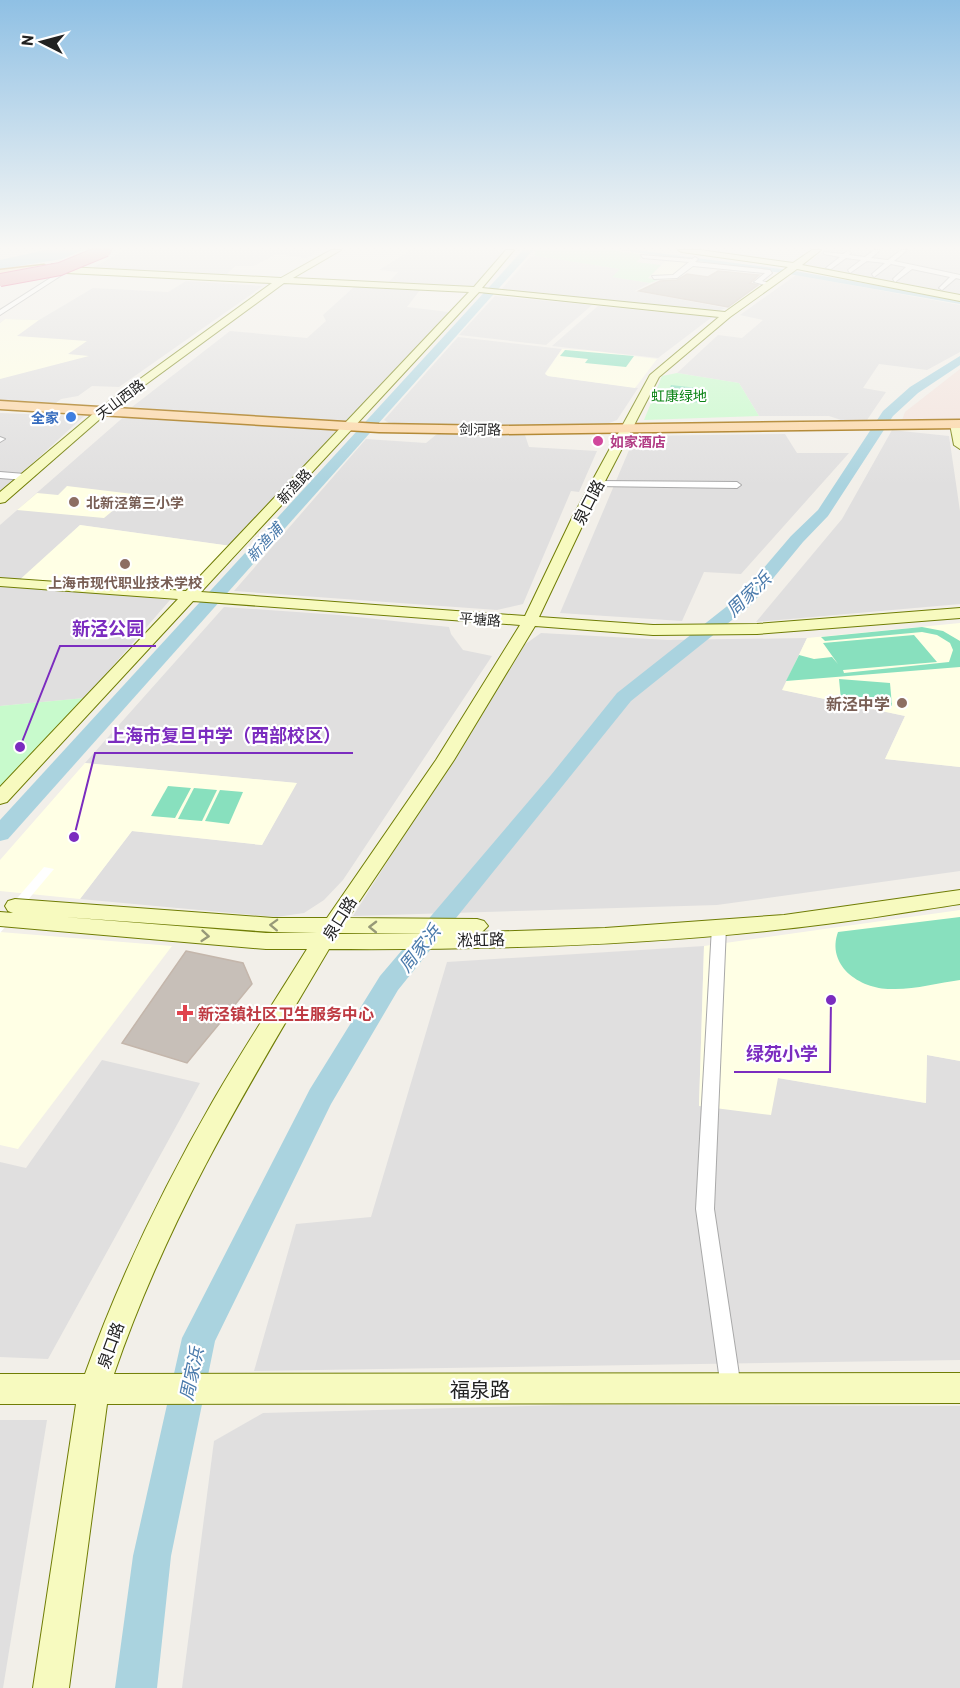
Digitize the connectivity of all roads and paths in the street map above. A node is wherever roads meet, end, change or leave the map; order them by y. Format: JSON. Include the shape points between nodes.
{"nodes":[{"id":1,"x":214,"y":329,"type":"edge"},
{"id":2,"x":443,"y":329,"type":"edge"},
{"id":3,"x":710,"y":329,"type":"edge"},
{"id":4,"x":0,"y":405,"type":"edge"},
{"id":5,"x":104,"y":410,"type":"junction"},
{"id":6,"x":958,"y":424,"type":"edge"},
{"id":7,"x":349,"y":427,"type":"junction"},
{"id":8,"x":626,"y":428,"type":"junction"},
{"id":9,"x":960,"y":445,"type":"edge"},
{"id":10,"x":0,"y":475,"type":"edge"},
{"id":11,"x":25,"y":477,"type":"junction"},
{"id":12,"x":598,"y":484,"type":"junction"},
{"id":13,"x":737,"y":485,"type":"dead end"},
{"id":14,"x":0,"y":499,"type":"edge"},
{"id":15,"x":0,"y":582,"type":"edge"},
{"id":16,"x":195,"y":597,"type":"junction"},
{"id":17,"x":960,"y":613,"type":"edge"},
{"id":18,"x":530,"y":621,"type":"junction"},
{"id":19,"x":0,"y":798,"type":"edge"},
{"id":20,"x":960,"y":886,"type":"edge"},
{"id":21,"x":960,"y":897,"type":"edge"},
{"id":22,"x":0,"y":905,"type":"edge"},
{"id":23,"x":0,"y":919,"type":"edge"},
{"id":24,"x":719,"y":927,"type":"junction"},
{"id":25,"x":467,"y":933,"type":"junction"},
{"id":26,"x":328,"y":934,"type":"junction"},
{"id":27,"x":731,"y":1388,"type":"junction"},
{"id":28,"x":960,"y":1388,"type":"edge"},
{"id":29,"x":0,"y":1389,"type":"edge"},
{"id":30,"x":94,"y":1390,"type":"junction"},
{"id":31,"x":51,"y":1688,"type":"edge"}],
"edges":[{"from":1,"to":5,"type":"street","name":"天山西路"},
{"from":2,"to":7,"type":"street","name":"新渔路"},
{"from":3,"to":8,"type":"street","name":"泉口路","via":[[654,375]]},
{"from":4,"to":5,"type":"main road","name":"剑河路"},
{"from":5,"to":7,"type":"main road","name":"剑河路"},
{"from":5,"to":11,"type":"street","name":"天山西路"},
{"from":6,"to":8,"type":"main road","name":"剑河路"},
{"from":6,"to":9,"type":"street"},
{"from":7,"to":8,"type":"main road","name":"剑河路"},
{"from":7,"to":16,"type":"street","name":"新渔路"},
{"from":8,"to":12,"type":"street","name":"泉口路"},
{"from":10,"to":11,"type":"street"},
{"from":11,"to":14,"type":"street","name":"天山西路"},
{"from":12,"to":13,"type":"street"},
{"from":12,"to":18,"type":"street","name":"泉口路"},
{"from":15,"to":16,"type":"street","name":"平塘路"},
{"from":16,"to":18,"type":"street","name":"平塘路"},
{"from":16,"to":19,"type":"street","name":"新渔路"},
{"from":17,"to":18,"type":"street","name":"平塘路","via":[[757,629],[653,630]]},
{"from":18,"to":26,"type":"street","name":"泉口路","via":[[446,760]]},
{"from":20,"to":25,"type":"street","name":"淞虹路","via":[[773,914]]},
{"from":21,"to":24,"type":"street","name":"淞虹路","via":[[784,922]]},
{"from":26,"to":22,"type":"street","name":"淞虹路","one_way":true,"via":[[261,924]]},
{"from":23,"to":26,"type":"street","name":"淞虹路","one_way":true,"via":[[266,941]]},
{"from":24,"to":25,"type":"street","name":"淞虹路","via":[[605,936]]},
{"from":24,"to":27,"type":"street","via":[[705,1209]]},
{"from":25,"to":26,"type":"street","name":"淞虹路"},
{"from":26,"to":30,"type":"street","name":"泉口路","via":[[222,1107],[182,1181],[116,1327]]},
{"from":27,"to":28,"type":"street","name":"福泉路"},
{"from":27,"to":30,"type":"street","name":"福泉路"},
{"from":29,"to":30,"type":"street","name":"福泉路"},
{"from":30,"to":31,"type":"street","name":"泉口路"}]}
